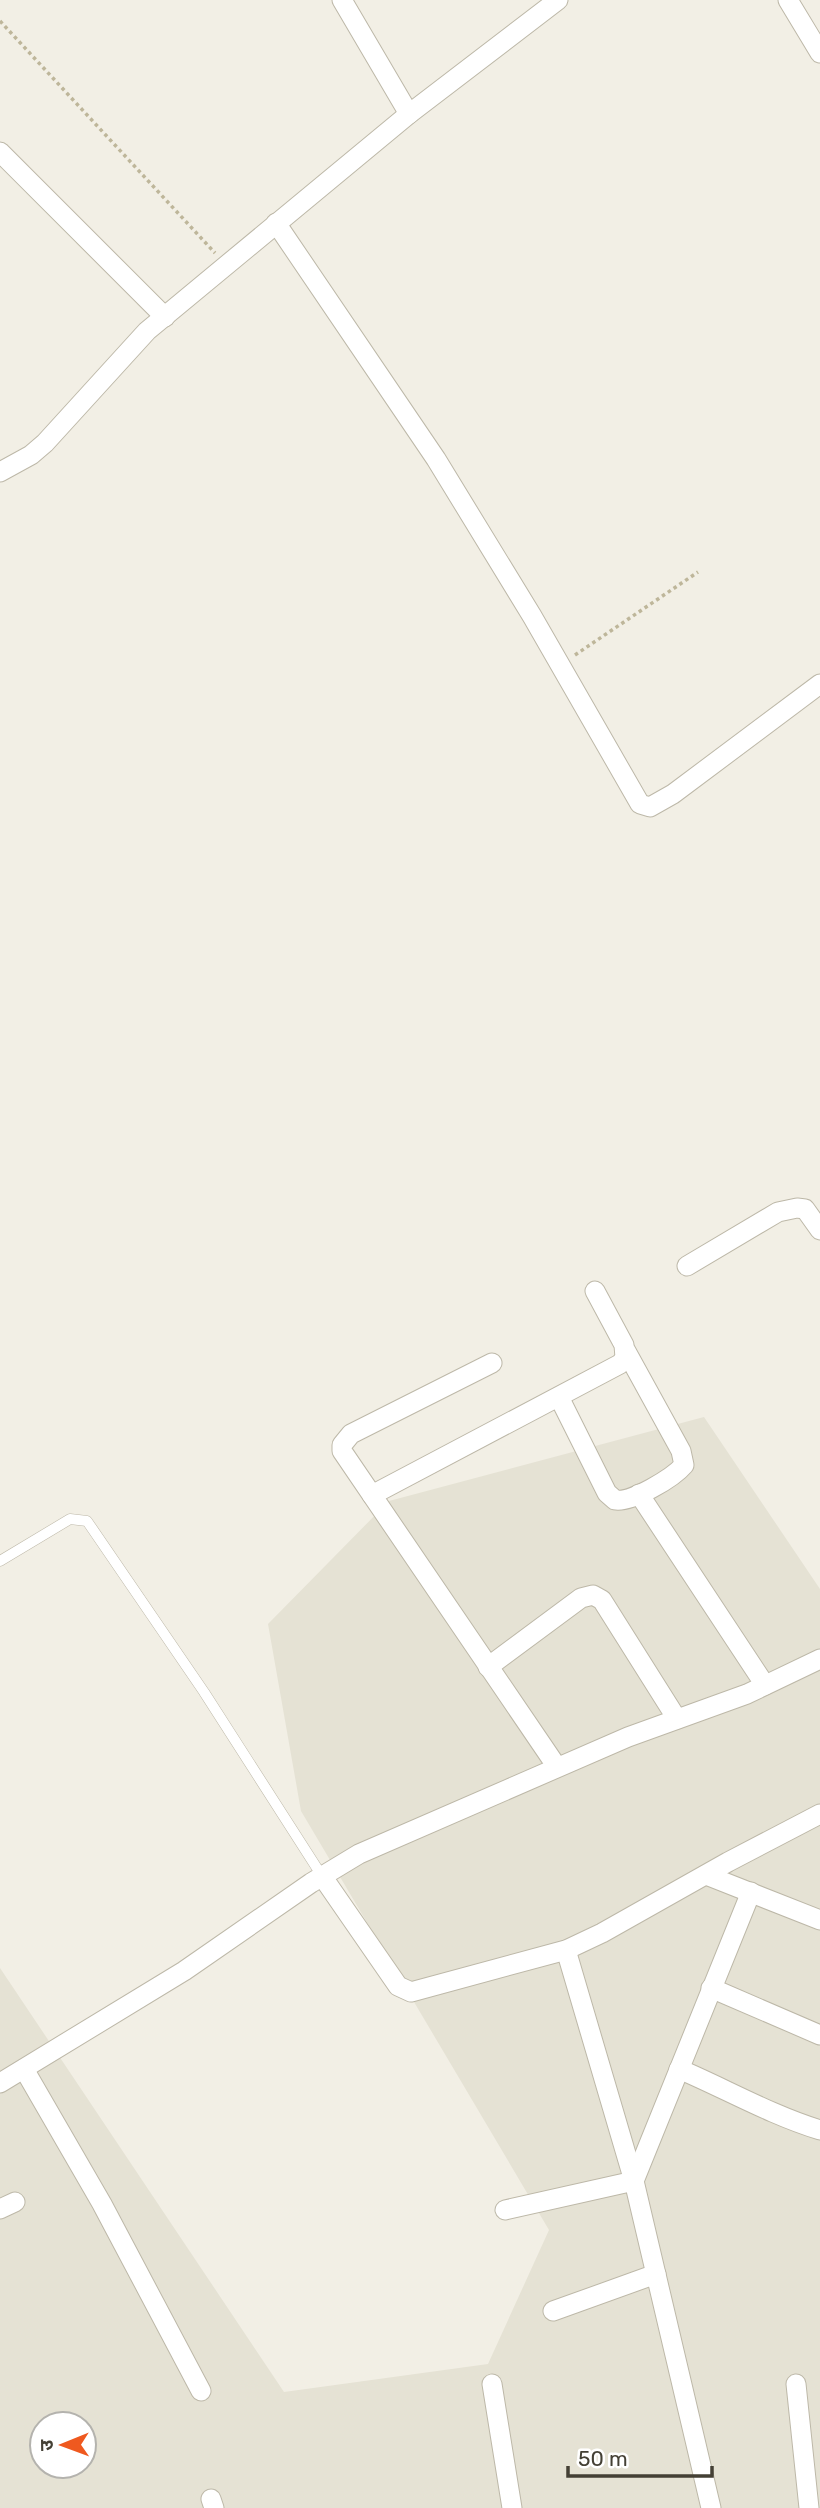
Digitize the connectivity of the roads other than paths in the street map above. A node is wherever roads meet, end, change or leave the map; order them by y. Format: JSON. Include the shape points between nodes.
{"nodes":[{"id":1,"x":342,"y":0,"type":"edge"},
{"id":2,"x":558,"y":0,"type":"edge"},
{"id":3,"x":788,"y":0,"type":"edge"},
{"id":4,"x":820,"y":53,"type":"edge"},
{"id":5,"x":409,"y":114,"type":"junction"},
{"id":6,"x":0,"y":152,"type":"edge"},
{"id":7,"x":276,"y":223,"type":"junction"},
{"id":8,"x":164,"y":317,"type":"junction"},
{"id":9,"x":0,"y":472,"type":"edge"},
{"id":10,"x":820,"y":684,"type":"edge"},
{"id":11,"x":820,"y":1230,"type":"edge"},
{"id":12,"x":687,"y":1266,"type":"dead end"},
{"id":13,"x":595,"y":1291,"type":"dead end"},
{"id":14,"x":626,"y":1352,"type":"junction"},
{"id":15,"x":492,"y":1363,"type":"dead end"},
{"id":16,"x":559,"y":1396,"type":"junction"},
{"id":17,"x":639,"y":1494,"type":"junction"},
{"id":18,"x":372,"y":1495,"type":"junction"},
{"id":19,"x":0,"y":1561,"type":"edge"},
{"id":20,"x":820,"y":1659,"type":"edge"},
{"id":21,"x":488,"y":1667,"type":"junction"},
{"id":22,"x":765,"y":1685,"type":"junction"},
{"id":23,"x":677,"y":1719,"type":"junction"},
{"id":24,"x":557,"y":1767,"type":"junction"},
{"id":25,"x":820,"y":1814,"type":"edge"},
{"id":26,"x":706,"y":1875,"type":"junction"},
{"id":27,"x":322,"y":1876,"type":"junction"},
{"id":28,"x":751,"y":1892,"type":"junction"},
{"id":29,"x":820,"y":1920,"type":"edge"},
{"id":30,"x":565,"y":1950,"type":"junction"},
{"id":31,"x":711,"y":1987,"type":"junction"},
{"id":32,"x":820,"y":2035,"type":"edge"},
{"id":33,"x":24,"y":2068,"type":"junction"},
{"id":34,"x":678,"y":2069,"type":"junction"},
{"id":35,"x":0,"y":2083,"type":"edge"},
{"id":36,"x":820,"y":2130,"type":"edge"},
{"id":37,"x":634,"y":2181,"type":"junction"},
{"id":38,"x":505,"y":2210,"type":"dead end"},
{"id":39,"x":656,"y":2274,"type":"junction"},
{"id":40,"x":553,"y":2311,"type":"dead end"},
{"id":41,"x":492,"y":2384,"type":"dead end"},
{"id":42,"x":796,"y":2384,"type":"dead end"},
{"id":43,"x":201,"y":2391,"type":"dead end"},
{"id":44,"x":512,"y":2508,"type":"edge"},
{"id":45,"x":711,"y":2508,"type":"edge"},
{"id":46,"x":809,"y":2508,"type":"edge"}],
"edges":[{"from":1,"to":5,"type":"street"},
{"from":2,"to":5,"type":"street"},
{"from":3,"to":4,"type":"street"},
{"from":5,"to":7,"type":"street"},
{"from":6,"to":8,"type":"street"},
{"from":7,"to":8,"type":"street"},
{"from":7,"to":10,"type":"street","via":[[436,458],[640,804],[650,807],[673,794]]},
{"from":8,"to":9,"type":"street","via":[[45,443]]},
{"from":11,"to":12,"type":"street","via":[[805,1209],[788,1209]]},
{"from":13,"to":14,"type":"street"},
{"from":14,"to":16,"type":"street","via":[[620,1364]]},
{"from":14,"to":17,"type":"street","via":[[684,1465]]},
{"from":15,"to":18,"type":"street","via":[[346,1439],[342,1451]]},
{"from":16,"to":17,"type":"street","via":[[610,1497],[621,1502]]},
{"from":16,"to":18,"type":"street"},
{"from":17,"to":22,"type":"street"},
{"from":18,"to":21,"type":"street"},
{"from":19,"to":27,"type":"lane","via":[[69,1519],[87,1521]]},
{"from":20,"to":22,"type":"street"},
{"from":21,"to":23,"type":"street","via":[[581,1598],[593,1595],[602,1600]]},
{"from":21,"to":24,"type":"street"},
{"from":22,"to":23,"type":"street"},
{"from":23,"to":24,"type":"street"},
{"from":24,"to":27,"type":"street","via":[[359,1854]]},
{"from":25,"to":26,"type":"street"},
{"from":26,"to":28,"type":"street"},
{"from":26,"to":30,"type":"street"},
{"from":27,"to":30,"type":"street","via":[[398,1986],[407,1992]]},
{"from":27,"to":33,"type":"street","via":[[184,1971]]},
{"from":28,"to":29,"type":"street"},
{"from":28,"to":31,"type":"street"},
{"from":30,"to":37,"type":"street"},
{"from":31,"to":32,"type":"street"},
{"from":31,"to":34,"type":"street"},
{"from":33,"to":35,"type":"street"},
{"from":33,"to":43,"type":"street"},
{"from":34,"to":36,"type":"street"},
{"from":34,"to":37,"type":"street"},
{"from":37,"to":38,"type":"street"},
{"from":37,"to":39,"type":"street"},
{"from":39,"to":40,"type":"street"},
{"from":39,"to":45,"type":"street"},
{"from":41,"to":44,"type":"street"},
{"from":42,"to":46,"type":"street"}]}
